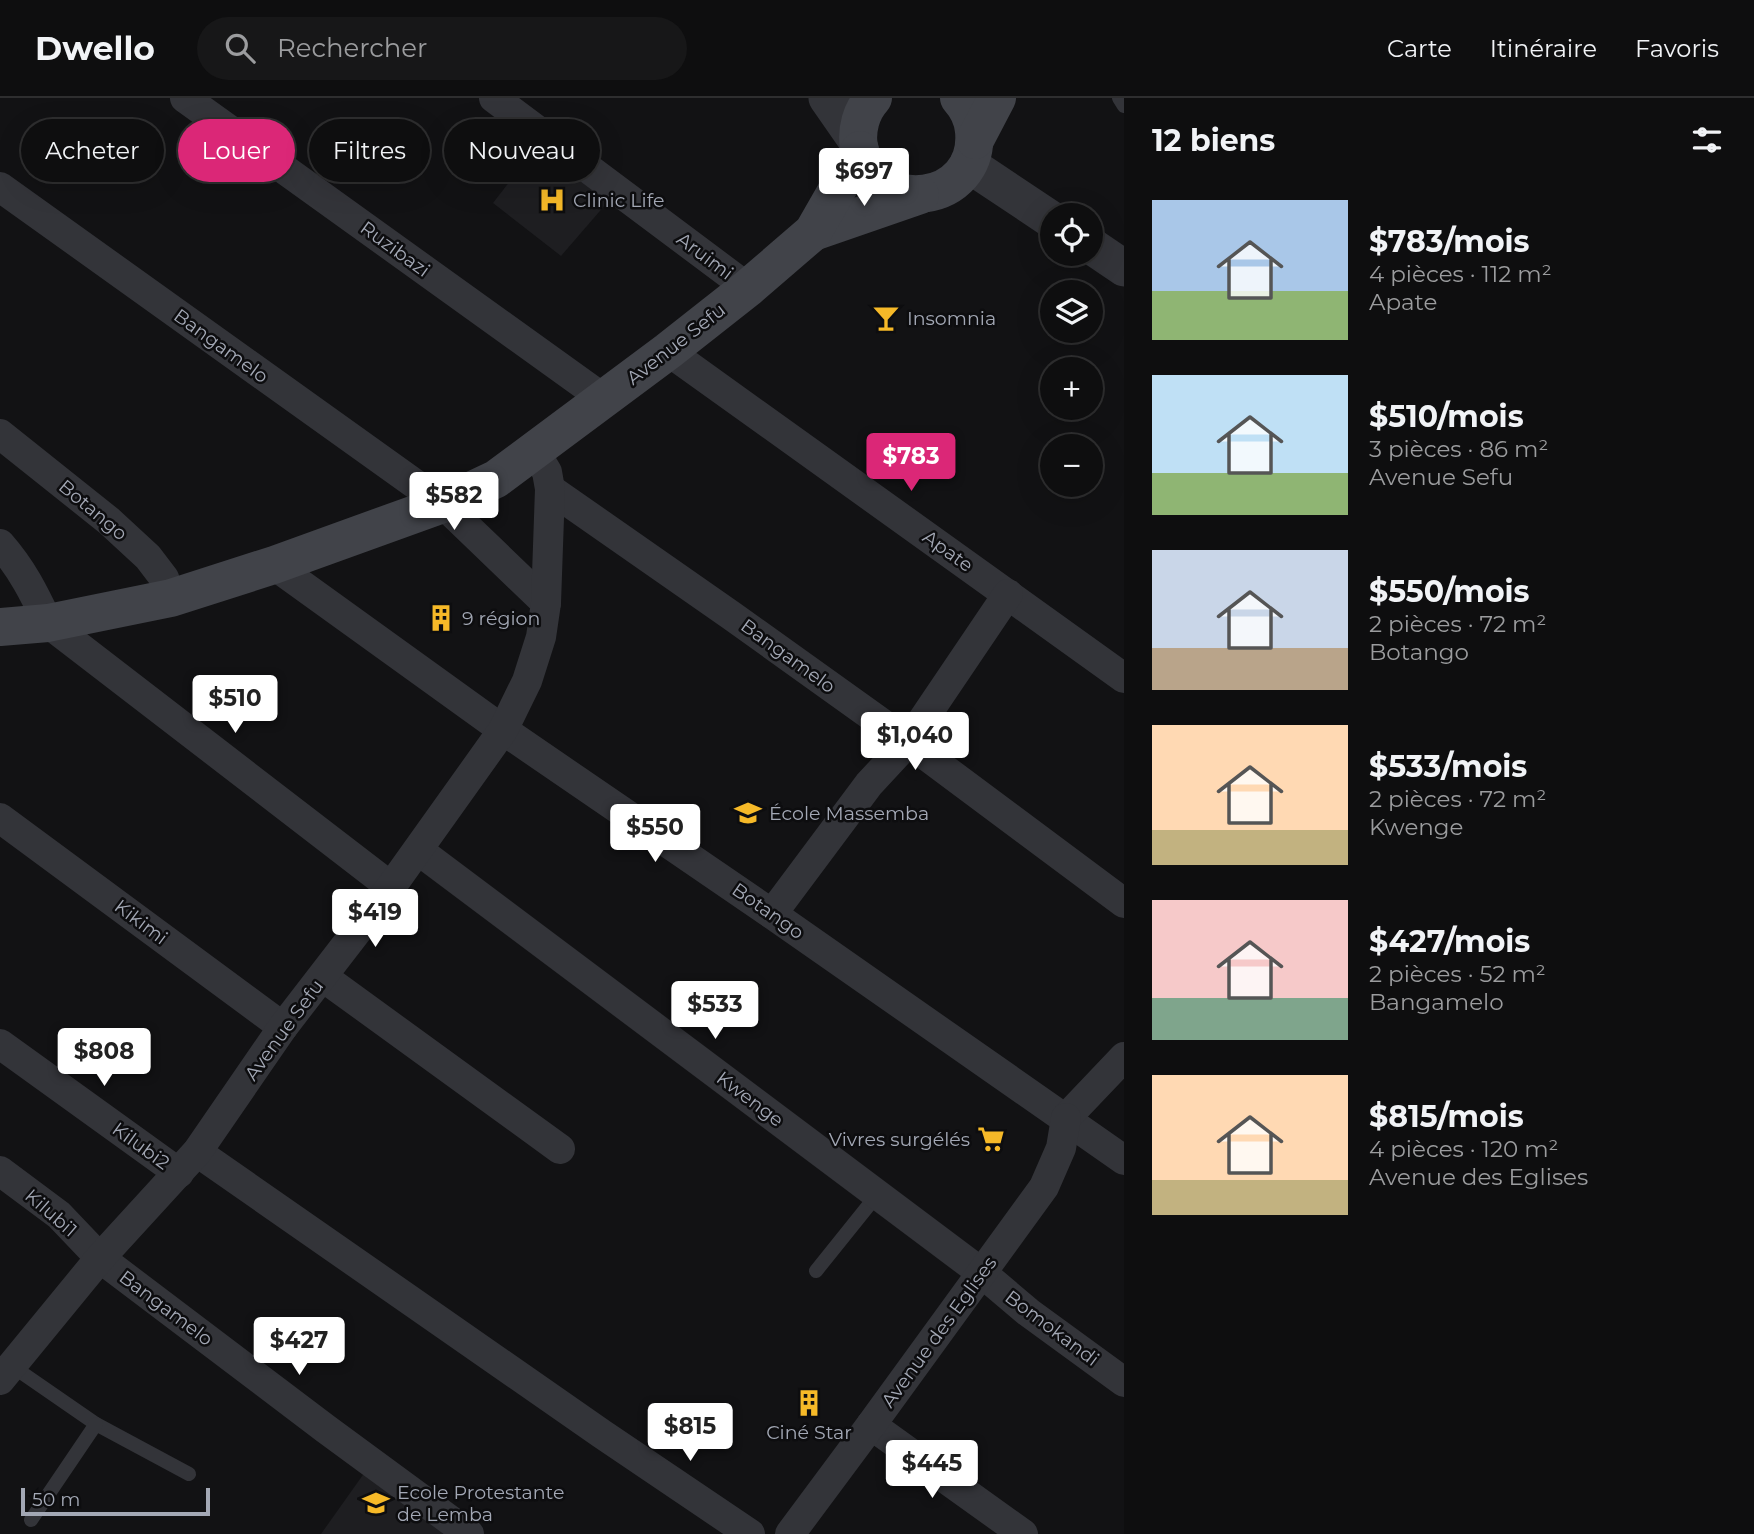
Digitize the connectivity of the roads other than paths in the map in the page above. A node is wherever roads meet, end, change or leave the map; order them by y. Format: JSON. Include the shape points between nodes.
{"nodes":[{"id":1,"x":185,"y":98,"type":"edge"},
{"id":2,"x":494,"y":98,"type":"edge"},
{"id":3,"x":827,"y":98,"type":"edge"},
{"id":4,"x":873,"y":98,"type":"edge"},
{"id":5,"x":959,"y":98,"type":"edge"},
{"id":6,"x":997,"y":98,"type":"edge"},
{"id":7,"x":1119,"y":98,"type":"edge"},
{"id":8,"x":1124,"y":106,"type":"edge"},
{"id":9,"x":859,"y":147,"type":"junction"},
{"id":10,"x":972,"y":152,"type":"junction"},
{"id":11,"x":0,"y":187,"type":"edge"},
{"id":12,"x":920,"y":195,"type":"junction"},
{"id":13,"x":1040,"y":210,"type":"edge"},
{"id":14,"x":813,"y":232,"type":"junction"},
{"id":15,"x":1103,"y":254,"type":"edge"},
{"id":16,"x":1124,"y":267,"type":"edge"},
{"id":17,"x":748,"y":288,"type":"junction"},
{"id":18,"x":668,"y":351,"type":"junction"},
{"id":19,"x":604,"y":399,"type":"junction"},
{"id":20,"x":0,"y":434,"type":"edge"},
{"id":21,"x":535,"y":452,"type":"junction"},
{"id":22,"x":550,"y":489,"type":"junction"},
{"id":23,"x":443,"y":504,"type":"junction"},
{"id":24,"x":0,"y":544,"type":"edge"},
{"id":25,"x":274,"y":565,"type":"junction"},
{"id":26,"x":1008,"y":594,"type":"junction"},
{"id":27,"x":171,"y":598,"type":"junction"},
{"id":28,"x":545,"y":603,"type":"junction"},
{"id":29,"x":48,"y":623,"type":"junction"},
{"id":30,"x":0,"y":627,"type":"edge"},
{"id":31,"x":1124,"y":678,"type":"edge"},
{"id":32,"x":503,"y":730,"type":"junction"},
{"id":33,"x":908,"y":742,"type":"junction"},
{"id":34,"x":0,"y":818,"type":"edge"},
{"id":35,"x":418,"y":850,"type":"junction"},
{"id":36,"x":391,"y":887,"type":"junction"},
{"id":37,"x":1124,"y":903,"type":"edge"},
{"id":38,"x":772,"y":914,"type":"junction"},
{"id":39,"x":323,"y":977,"type":"junction"},
{"id":40,"x":282,"y":1027,"type":"junction"},
{"id":41,"x":0,"y":1044,"type":"edge"},
{"id":42,"x":1124,"y":1057,"type":"edge"},
{"id":43,"x":1066,"y":1118,"type":"junction"},
{"id":44,"x":560,"y":1149,"type":"dead end"},
{"id":45,"x":1124,"y":1160,"type":"edge"},
{"id":46,"x":188,"y":1163,"type":"junction"},
{"id":47,"x":0,"y":1171,"type":"edge"},
{"id":48,"x":877,"y":1195,"type":"junction"},
{"id":49,"x":100,"y":1258,"type":"junction"},
{"id":50,"x":816,"y":1272,"type":"dead end"},
{"id":51,"x":982,"y":1273,"type":"junction"},
{"id":52,"x":6,"y":1373,"type":"edge"},
{"id":53,"x":1124,"y":1382,"type":"edge"},
{"id":54,"x":96,"y":1424,"type":"junction"},
{"id":55,"x":871,"y":1425,"type":"junction"},
{"id":56,"x":189,"y":1474,"type":"dead end"},
{"id":57,"x":31,"y":1520,"type":"dead end"},
{"id":58,"x":469,"y":1534,"type":"edge"},
{"id":59,"x":750,"y":1534,"type":"edge"},
{"id":60,"x":790,"y":1534,"type":"edge"},
{"id":61,"x":1023,"y":1534,"type":"edge"}],
"edges":[{"from":1,"to":19,"type":"street","name":"Ruzibazi"},
{"from":2,"to":17,"type":"street","name":"Aruimi"},
{"from":3,"to":9,"type":"street"},
{"from":4,"to":9,"type":"main road","via":[[862,114]]},
{"from":5,"to":10,"type":"main road","via":[[973,122]]},
{"from":6,"to":10,"type":"main road"},
{"from":7,"to":8,"type":"lane"},
{"from":9,"to":12,"type":"main road","via":[[867,169],[881,183]]},
{"from":9,"to":14,"type":"main road","name":"Avenue Sefu"},
{"from":10,"to":12,"type":"main road","name":"Avenue Sefu","via":[[960,176],[948,186]]},
{"from":10,"to":13,"type":"street"},
{"from":11,"to":23,"type":"street","name":"Bangamelo"},
{"from":12,"to":14,"type":"main road","name":"Avenue Sefu"},
{"from":14,"to":17,"type":"main road","name":"Avenue Sefu"},
{"from":15,"to":16,"type":"street"},
{"from":17,"to":18,"type":"main road","name":"Avenue Sefu"},
{"from":18,"to":19,"type":"main road","name":"Avenue Sefu"},
{"from":18,"to":26,"type":"street","name":"Apate"},
{"from":19,"to":21,"type":"main road","name":"Avenue Sefu"},
{"from":20,"to":27,"type":"street","name":"Botango","via":[[148,557],[164,578]]},
{"from":21,"to":22,"type":"street","name":"Avenue Sefu","via":[[547,472]]},
{"from":21,"to":23,"type":"main road","name":"Avenue Sefu","via":[[496,480]]},
{"from":22,"to":28,"type":"street","name":"Avenue Sefu"},
{"from":22,"to":33,"type":"street","name":"Bangamelo"},
{"from":23,"to":25,"type":"main road","name":"Avenue Sefu"},
{"from":23,"to":28,"type":"street","name":"Bangamelo"},
{"from":24,"to":29,"type":"street","via":[[32,587]]},
{"from":25,"to":27,"type":"main road","name":"Avenue Sefu"},
{"from":25,"to":32,"type":"street","name":"Botango"},
{"from":26,"to":31,"type":"street","name":"Apate"},
{"from":26,"to":33,"type":"street"},
{"from":27,"to":29,"type":"main road","name":"Avenue Sefu"},
{"from":28,"to":32,"type":"street","name":"Avenue Sefu","via":[[531,670]]},
{"from":29,"to":30,"type":"main road","name":"Avenue Sefu"},
{"from":29,"to":36,"type":"street"},
{"from":32,"to":35,"type":"street","name":"Avenue Sefu"},
{"from":32,"to":38,"type":"street","name":"Botango"},
{"from":33,"to":37,"type":"street","name":"Bangamelo"},
{"from":33,"to":38,"type":"street","via":[[869,784]]},
{"from":34,"to":40,"type":"street","name":"Kikimi"},
{"from":35,"to":36,"type":"street","name":"Avenue Sefu"},
{"from":35,"to":48,"type":"street","name":"Kwenge"},
{"from":36,"to":39,"type":"street","name":"Avenue Sefu"},
{"from":38,"to":43,"type":"street","name":"Botango"},
{"from":39,"to":40,"type":"street","name":"Avenue Sefu"},
{"from":39,"to":44,"type":"street"},
{"from":40,"to":46,"type":"street","name":"Avenue Sefu"},
{"from":41,"to":46,"type":"street","name":"Kilubi2"},
{"from":42,"to":43,"type":"street"},
{"from":43,"to":45,"type":"street","name":"Botango"},
{"from":43,"to":51,"type":"street","name":"Avenue des Eglises","via":[[1061,1148],[1044,1187]]},
{"from":46,"to":49,"type":"street","name":"Avenue Sefu"},
{"from":46,"to":59,"type":"street","name":"Kilubi2"},
{"from":47,"to":49,"type":"street","name":"Kilubi1","via":[[59,1215]]},
{"from":48,"to":50,"type":"lane"},
{"from":48,"to":51,"type":"street","name":"Kwenge"},
{"from":49,"to":52,"type":"street","name":"Avenue Sefu"},
{"from":49,"to":58,"type":"street","name":"Bangamelo"},
{"from":51,"to":53,"type":"street","name":"Bomokandi"},
{"from":51,"to":55,"type":"street","name":"Avenue des Eglises"},
{"from":52,"to":54,"type":"lane"},
{"from":54,"to":56,"type":"lane"},
{"from":54,"to":57,"type":"lane"},
{"from":55,"to":60,"type":"street","name":"Avenue des Eglises"},
{"from":55,"to":61,"type":"street"}]}
